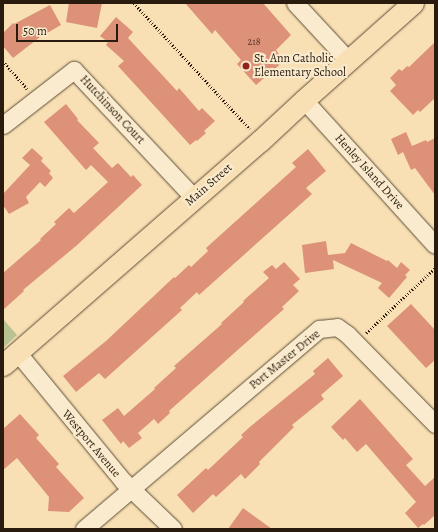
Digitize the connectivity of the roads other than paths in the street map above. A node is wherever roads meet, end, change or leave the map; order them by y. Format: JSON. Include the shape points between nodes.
{"nodes":[{"id":1,"x":295,"y":3,"type":"edge"},
{"id":2,"x":408,"y":5,"type":"edge"},
{"id":3,"x":348,"y":60,"type":"junction"},
{"id":4,"x":304,"y":100,"type":"junction"},
{"id":5,"x":3,"y":125,"type":"edge"},
{"id":6,"x":194,"y":198,"type":"junction"},
{"id":7,"x":435,"y":245,"type":"edge"},
{"id":8,"x":10,"y":359,"type":"edge"},
{"id":9,"x":435,"y":424,"type":"edge"},
{"id":10,"x":130,"y":489,"type":"junction"},
{"id":11,"x":84,"y":529,"type":"edge"},
{"id":12,"x":174,"y":529,"type":"edge"}],
"edges":[{"from":1,"to":3,"type":"street"},
{"from":2,"to":3,"type":"main road","name":"Main Street"},
{"from":3,"to":4,"type":"main road","name":"Main Street"},
{"from":4,"to":6,"type":"main road","name":"Main Street"},
{"from":4,"to":7,"type":"street","name":"Henley Island Drive"},
{"from":5,"to":6,"type":"street","name":"Hutchinson Court","via":[[74,70]]},
{"from":6,"to":8,"type":"main road","name":"Main Street"},
{"from":8,"to":10,"type":"street","name":"Westport Avenue"},
{"from":9,"to":10,"type":"street","name":"Port Master Drive","via":[[347,334],[337,327],[319,329]]},
{"from":10,"to":11,"type":"street","name":"Port Master Drive"},
{"from":10,"to":12,"type":"street","name":"Westport Avenue"}]}
